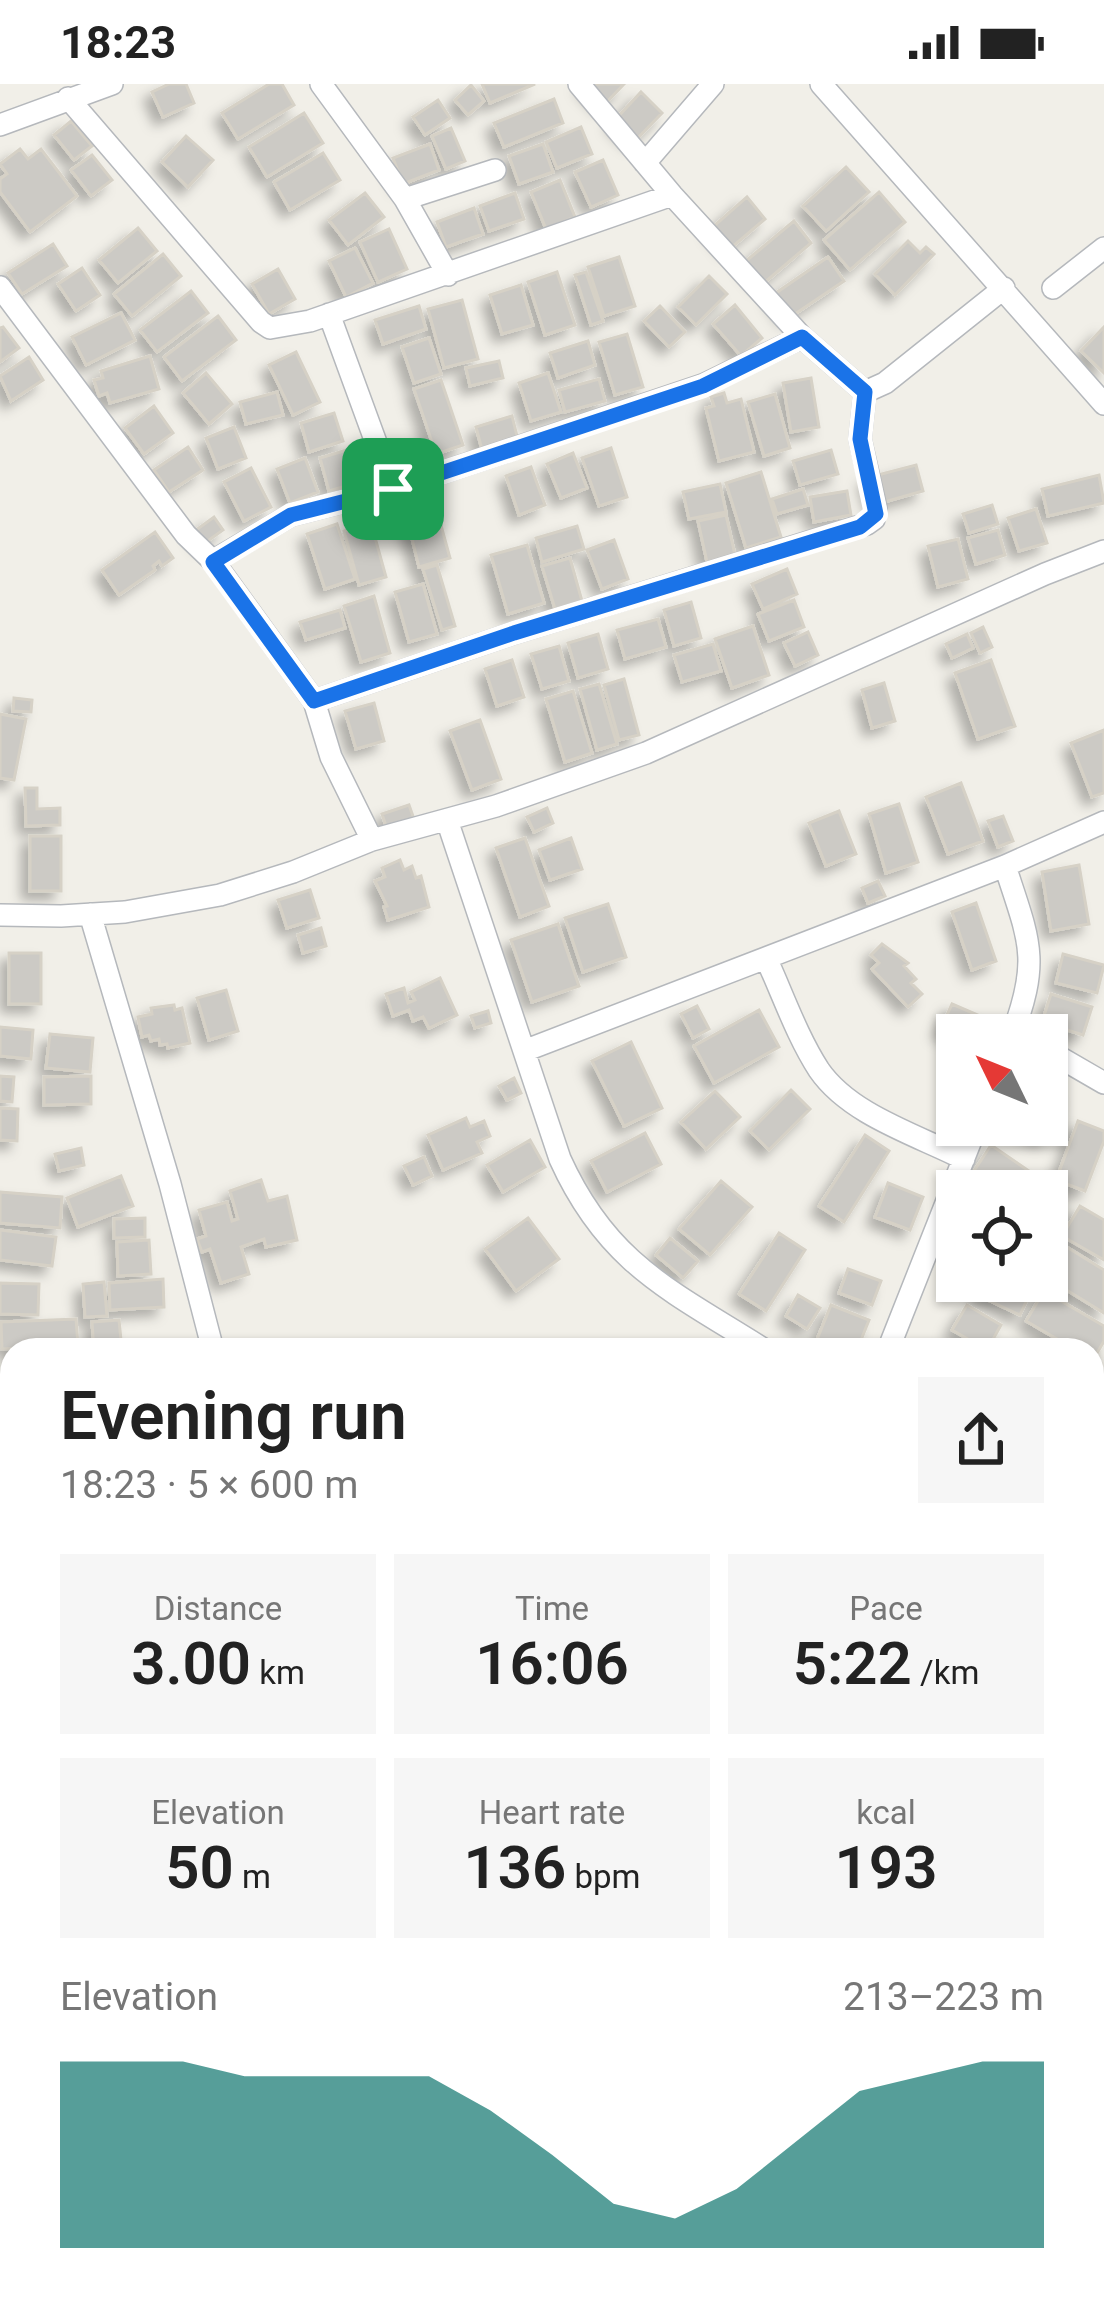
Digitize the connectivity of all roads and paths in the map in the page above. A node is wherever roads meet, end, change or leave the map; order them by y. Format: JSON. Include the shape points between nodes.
{"nodes":[{"id":1,"x":112,"y":84,"type":"edge"},
{"id":2,"x":321,"y":84,"type":"edge"},
{"id":3,"x":579,"y":84,"type":"edge"},
{"id":4,"x":713,"y":84,"type":"edge"},
{"id":5,"x":821,"y":84,"type":"edge"},
{"id":6,"x":68,"y":98,"type":"junction"},
{"id":7,"x":0,"y":125,"type":"edge"},
{"id":8,"x":645,"y":163,"type":"junction"},
{"id":9,"x":495,"y":170,"type":"dead end"},
{"id":10,"x":672,"y":195,"type":"junction"},
{"id":11,"x":405,"y":199,"type":"junction"},
{"id":12,"x":1104,"y":248,"type":"edge"},
{"id":13,"x":448,"y":275,"type":"junction"},
{"id":14,"x":0,"y":287,"type":"edge"},
{"id":15,"x":1004,"y":288,"type":"junction"},
{"id":16,"x":1053,"y":288,"type":"dead end"},
{"id":17,"x":329,"y":314,"type":"junction"},
{"id":18,"x":802,"y":337,"type":"junction"},
{"id":19,"x":865,"y":392,"type":"junction"},
{"id":20,"x":1104,"y":404,"type":"edge"},
{"id":21,"x":393,"y":489,"type":"junction"},
{"id":22,"x":1104,"y":551,"type":"edge"},
{"id":23,"x":213,"y":562,"type":"junction"},
{"id":24,"x":314,"y":701,"type":"junction"},
{"id":25,"x":447,"y":820,"type":"junction"},
{"id":26,"x":1104,"y":822,"type":"edge"},
{"id":27,"x":372,"y":840,"type":"junction"},
{"id":28,"x":1005,"y":866,"type":"junction"},
{"id":29,"x":90,"y":914,"type":"junction"},
{"id":30,"x":0,"y":915,"type":"edge"},
{"id":31,"x":766,"y":958,"type":"junction"},
{"id":32,"x":1022,"y":1014,"type":"edge"},
{"id":33,"x":524,"y":1052,"type":"junction"},
{"id":34,"x":1068,"y":1062,"type":"edge"},
{"id":35,"x":1104,"y":1083,"type":"edge"},
{"id":36,"x":969,"y":1146,"type":"edge"},
{"id":37,"x":964,"y":1159,"type":"junction"},
{"id":38,"x":210,"y":1338,"type":"edge"},
{"id":39,"x":747,"y":1338,"type":"edge"},
{"id":40,"x":893,"y":1338,"type":"edge"}],
"edges":[{"from":1,"to":6,"type":"street"},
{"from":2,"to":11,"type":"street"},
{"from":3,"to":8,"type":"street"},
{"from":4,"to":8,"type":"street"},
{"from":5,"to":15,"type":"street"},
{"from":6,"to":7,"type":"street"},
{"from":6,"to":17,"type":"street","via":[[261,322],[282,328]]},
{"from":8,"to":10,"type":"street"},
{"from":9,"to":11,"type":"street"},
{"from":10,"to":13,"type":"street"},
{"from":10,"to":18,"type":"street"},
{"from":11,"to":13,"type":"street"},
{"from":12,"to":16,"type":"street"},
{"from":13,"to":17,"type":"street"},
{"from":14,"to":23,"type":"street"},
{"from":15,"to":19,"type":"street"},
{"from":15,"to":20,"type":"street"},
{"from":17,"to":21,"type":"street"},
{"from":18,"to":19,"type":"street"},
{"from":18,"to":21,"type":"street","via":[[703,386]]},
{"from":19,"to":24,"type":"street","via":[[860,439],[876,508],[867,524]]},
{"from":21,"to":23,"type":"street","via":[[291,515]]},
{"from":22,"to":25,"type":"street","via":[[646,753]]},
{"from":23,"to":24,"type":"street"},
{"from":24,"to":27,"type":"street"},
{"from":25,"to":27,"type":"street"},
{"from":25,"to":33,"type":"street"},
{"from":26,"to":28,"type":"street"},
{"from":27,"to":29,"type":"street","via":[[220,895]]},
{"from":28,"to":31,"type":"street"},
{"from":28,"to":32,"type":"street","via":[[1032,965]]},
{"from":29,"to":30,"type":"street"},
{"from":29,"to":38,"type":"street"},
{"from":31,"to":33,"type":"street"},
{"from":31,"to":37,"type":"street","via":[[808,1051],[835,1088]]},
{"from":33,"to":39,"type":"street","via":[[560,1159],[603,1233],[633,1266]]},
{"from":34,"to":35,"type":"street"},
{"from":36,"to":37,"type":"street"},
{"from":37,"to":40,"type":"street"}]}
